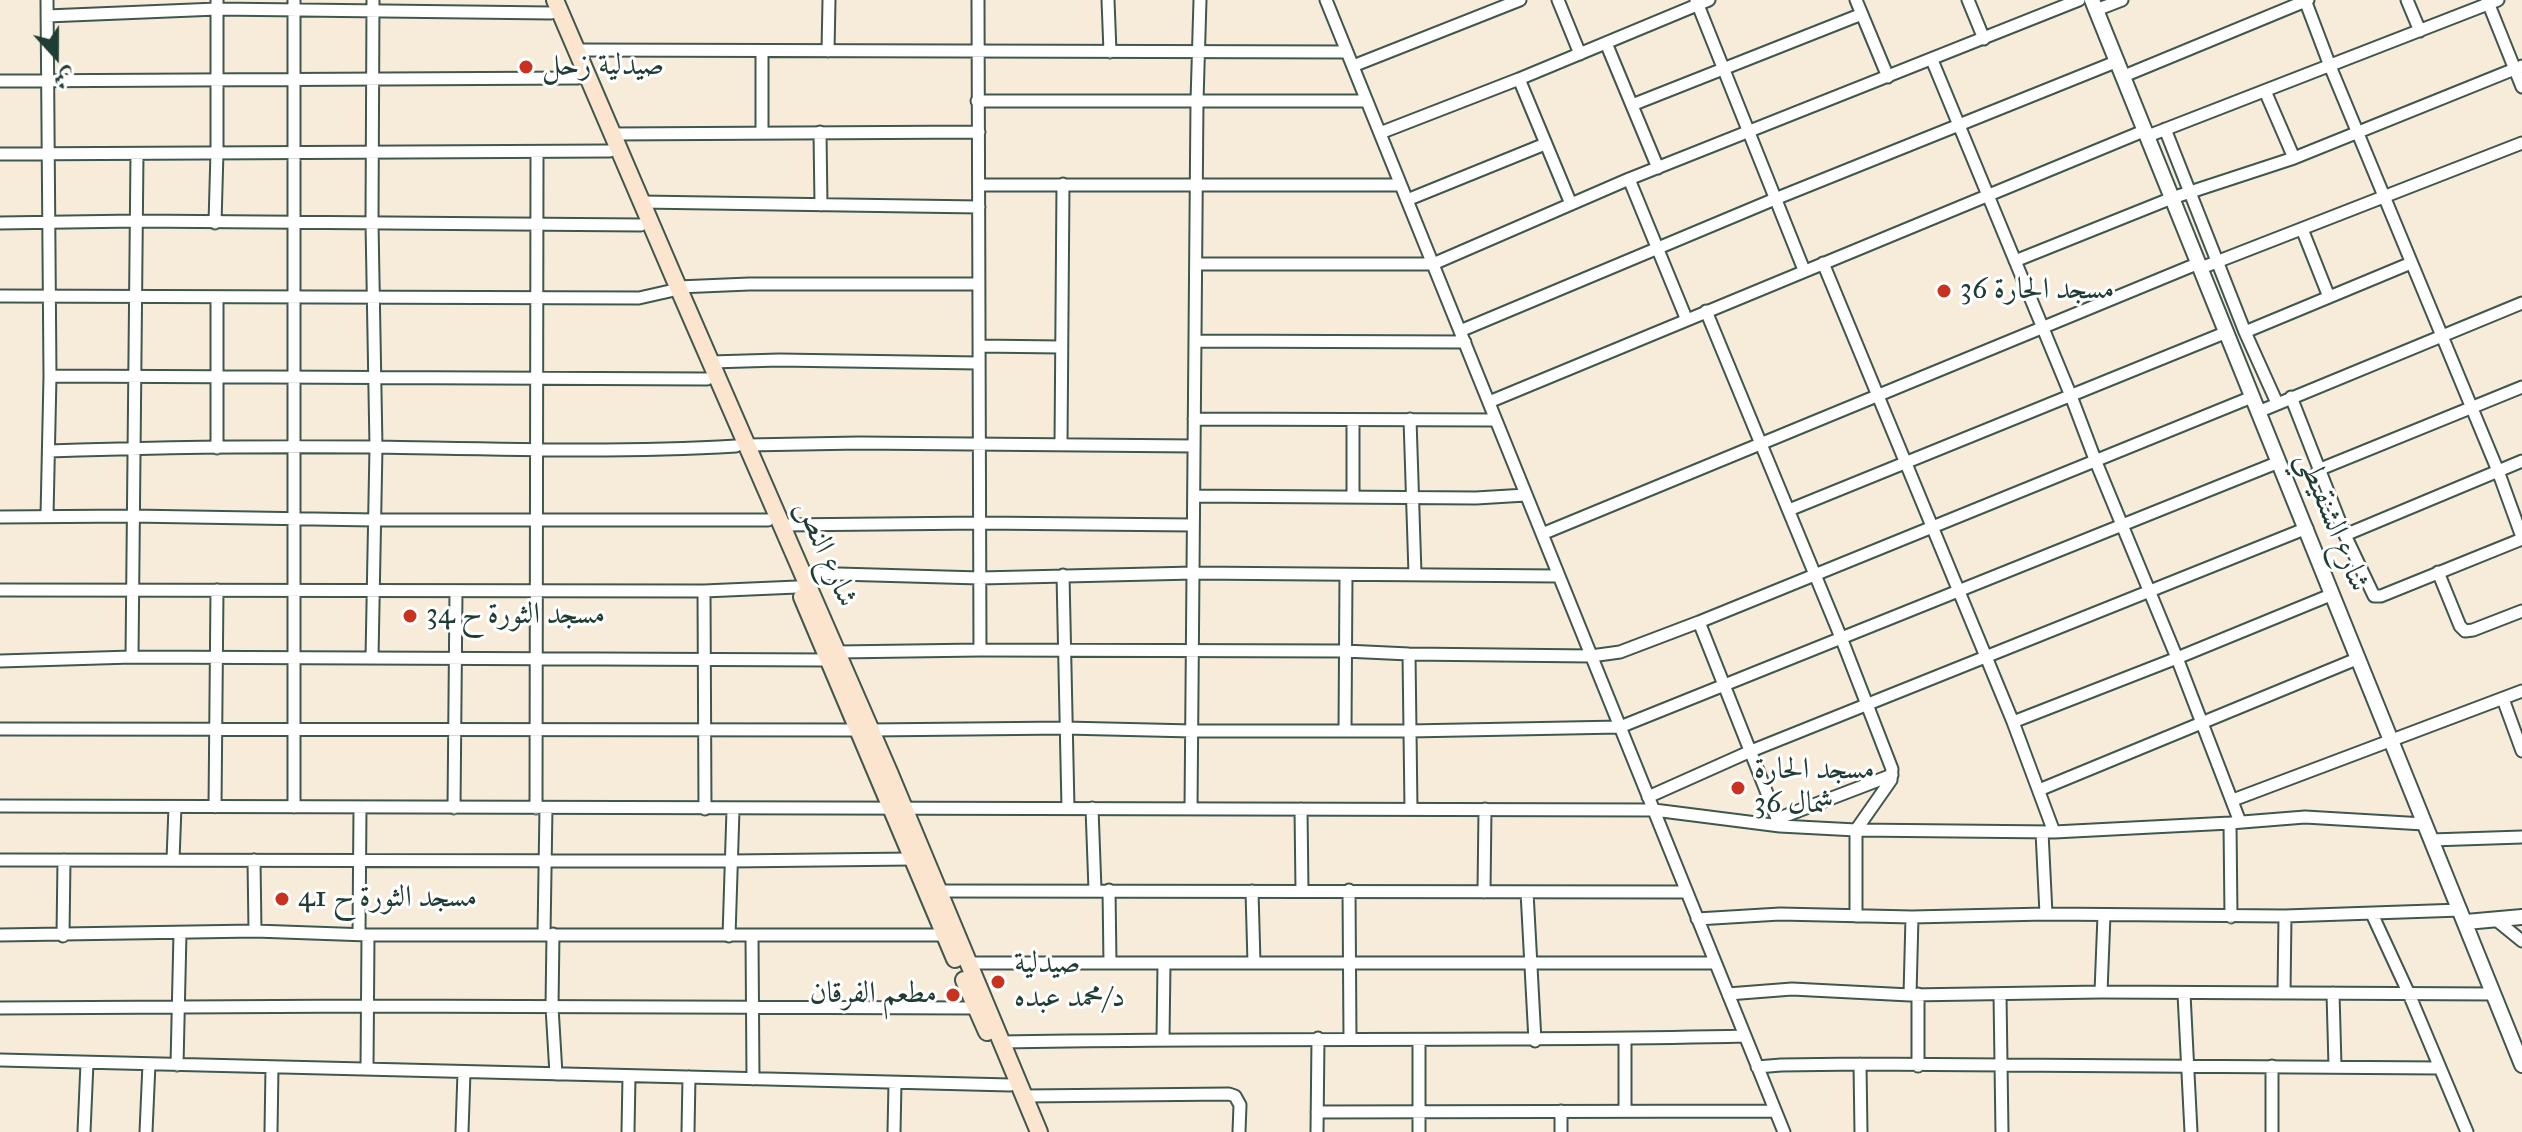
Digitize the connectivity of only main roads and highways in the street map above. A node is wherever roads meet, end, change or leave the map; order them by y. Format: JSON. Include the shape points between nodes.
{"nodes":[{"id":1,"x":551,"y":4,"type":"edge"},
{"id":2,"x":611,"y":142,"type":"junction"},
{"id":3,"x":674,"y":289,"type":"junction"},
{"id":4,"x":742,"y":445,"type":"junction"},
{"id":5,"x":897,"y":808,"type":"junction"},
{"id":6,"x":1030,"y":1132,"type":"edge"},
{"id":7,"x":1039,"y":1132,"type":"edge"}],
"edges":[{"from":1,"to":2,"type":"main road","name":"شارع النص","via":[[578,78]]},
{"from":1,"to":2,"type":"main road","name":"شارع النص","via":[[577,50]]},
{"from":2,"to":3,"type":"main road","name":"شارع النص"},
{"from":2,"to":3,"type":"main road","name":"شارع النص","via":[[641,225]]},
{"from":3,"to":4,"type":"main road","name":"شارع النص","via":[[711,362]]},
{"from":3,"to":4,"type":"main road","name":"شارع النص","via":[[707,379]]},
{"from":4,"to":5,"type":"main road","name":"شارع النص"},
{"from":5,"to":6,"type":"main road","name":"شارع النص","via":[[912,859]]},
{"from":5,"to":7,"type":"main road","name":"شارع النص","via":[[938,891]]}]}
